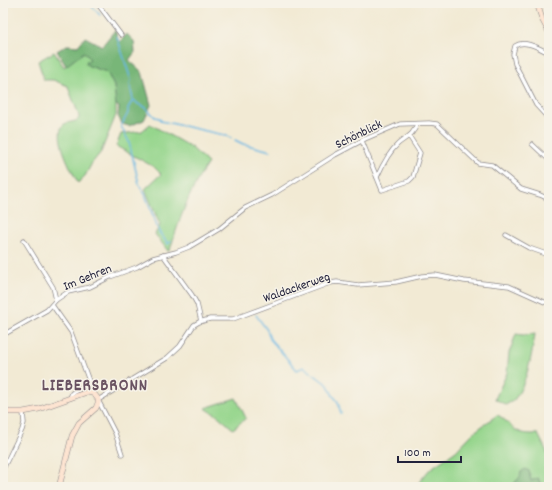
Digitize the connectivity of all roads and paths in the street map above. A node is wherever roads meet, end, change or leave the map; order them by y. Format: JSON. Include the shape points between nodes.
{"nodes":[{"id":1,"x":97,"y":3,"type":"edge"},
{"id":2,"x":537,"y":3,"type":"edge"},
{"id":3,"x":549,"y":32,"type":"edge"},
{"id":4,"x":121,"y":35,"type":"dead end"},
{"id":5,"x":549,"y":53,"type":"edge"},
{"id":6,"x":548,"y":118,"type":"dead end"},
{"id":7,"x":417,"y":124,"type":"junction"},
{"id":8,"x":409,"y":136,"type":"junction"},
{"id":9,"x":362,"y":141,"type":"junction"},
{"id":10,"x":532,"y":144,"type":"dead end"},
{"id":11,"x":549,"y":160,"type":"edge"},
{"id":12,"x":311,"y":171,"type":"joint"},
{"id":13,"x":377,"y":177,"type":"junction"},
{"id":14,"x":549,"y":199,"type":"edge"},
{"id":15,"x":506,"y":235,"type":"dead end"},
{"id":16,"x":24,"y":240,"type":"dead end"},
{"id":17,"x":163,"y":255,"type":"junction"},
{"id":18,"x":549,"y":255,"type":"edge"},
{"id":19,"x":56,"y":300,"type":"junction"},
{"id":20,"x":549,"y":304,"type":"edge"},
{"id":21,"x":52,"y":305,"type":"junction"},
{"id":22,"x":200,"y":321,"type":"junction"},
{"id":23,"x":3,"y":335,"type":"edge"},
{"id":24,"x":70,"y":398,"type":"junction"},
{"id":25,"x":98,"y":400,"type":"junction"},
{"id":26,"x":3,"y":412,"type":"edge"},
{"id":27,"x":23,"y":412,"type":"junction"},
{"id":28,"x":122,"y":454,"type":"dead end"},
{"id":29,"x":3,"y":469,"type":"edge"},
{"id":30,"x":60,"y":487,"type":"edge"}],
"edges":[{"from":1,"to":4,"type":"street"},
{"from":2,"to":3,"type":"street"},
{"from":5,"to":6,"type":"street","via":[[521,43],[515,46],[513,54],[515,64],[534,102]]},
{"from":7,"to":8,"type":"street"},
{"from":7,"to":9,"type":"street","name":"Schönblick","via":[[395,126]]},
{"from":7,"to":14,"type":"street","name":"Schönblick","via":[[439,125],[478,163],[492,165],[521,190],[540,194]]},
{"from":8,"to":13,"type":"street","via":[[392,151]]},
{"from":8,"to":13,"type":"street","via":[[420,153],[413,178],[382,190]]},
{"from":9,"to":12,"type":"street","name":"Schönblick"},
{"from":9,"to":13,"type":"street"},
{"from":10,"to":11,"type":"street"},
{"from":12,"to":17,"type":"street","name":"Im Gehren","via":[[245,208],[219,229],[192,245]]},
{"from":15,"to":18,"type":"street","via":[[529,248]]},
{"from":16,"to":19,"type":"street","via":[[53,287]]},
{"from":17,"to":19,"type":"street","name":"Im Gehren"},
{"from":17,"to":22,"type":"street","via":[[192,295],[197,304]]},
{"from":19,"to":21,"type":"street","name":"Im Gehren"},
{"from":20,"to":22,"type":"street","name":"Waldackerweg","via":[[509,286],[431,275],[396,282],[360,285],[330,283],[233,319]]},
{"from":21,"to":23,"type":"street","name":"Im Gehren","via":[[38,316]]},
{"from":21,"to":24,"type":"street","via":[[71,332],[89,380],[87,385],[72,393]]},
{"from":22,"to":25,"type":"street","via":[[167,358]]},
{"from":24,"to":25,"type":"street","via":[[89,392]]},
{"from":24,"to":27,"type":"street","via":[[44,408]]},
{"from":25,"to":28,"type":"street","via":[[115,433]]},
{"from":25,"to":30,"type":"street","via":[[97,406],[81,422],[72,436]]},
{"from":26,"to":27,"type":"street"},
{"from":27,"to":29,"type":"street","via":[[23,428]]}]}
